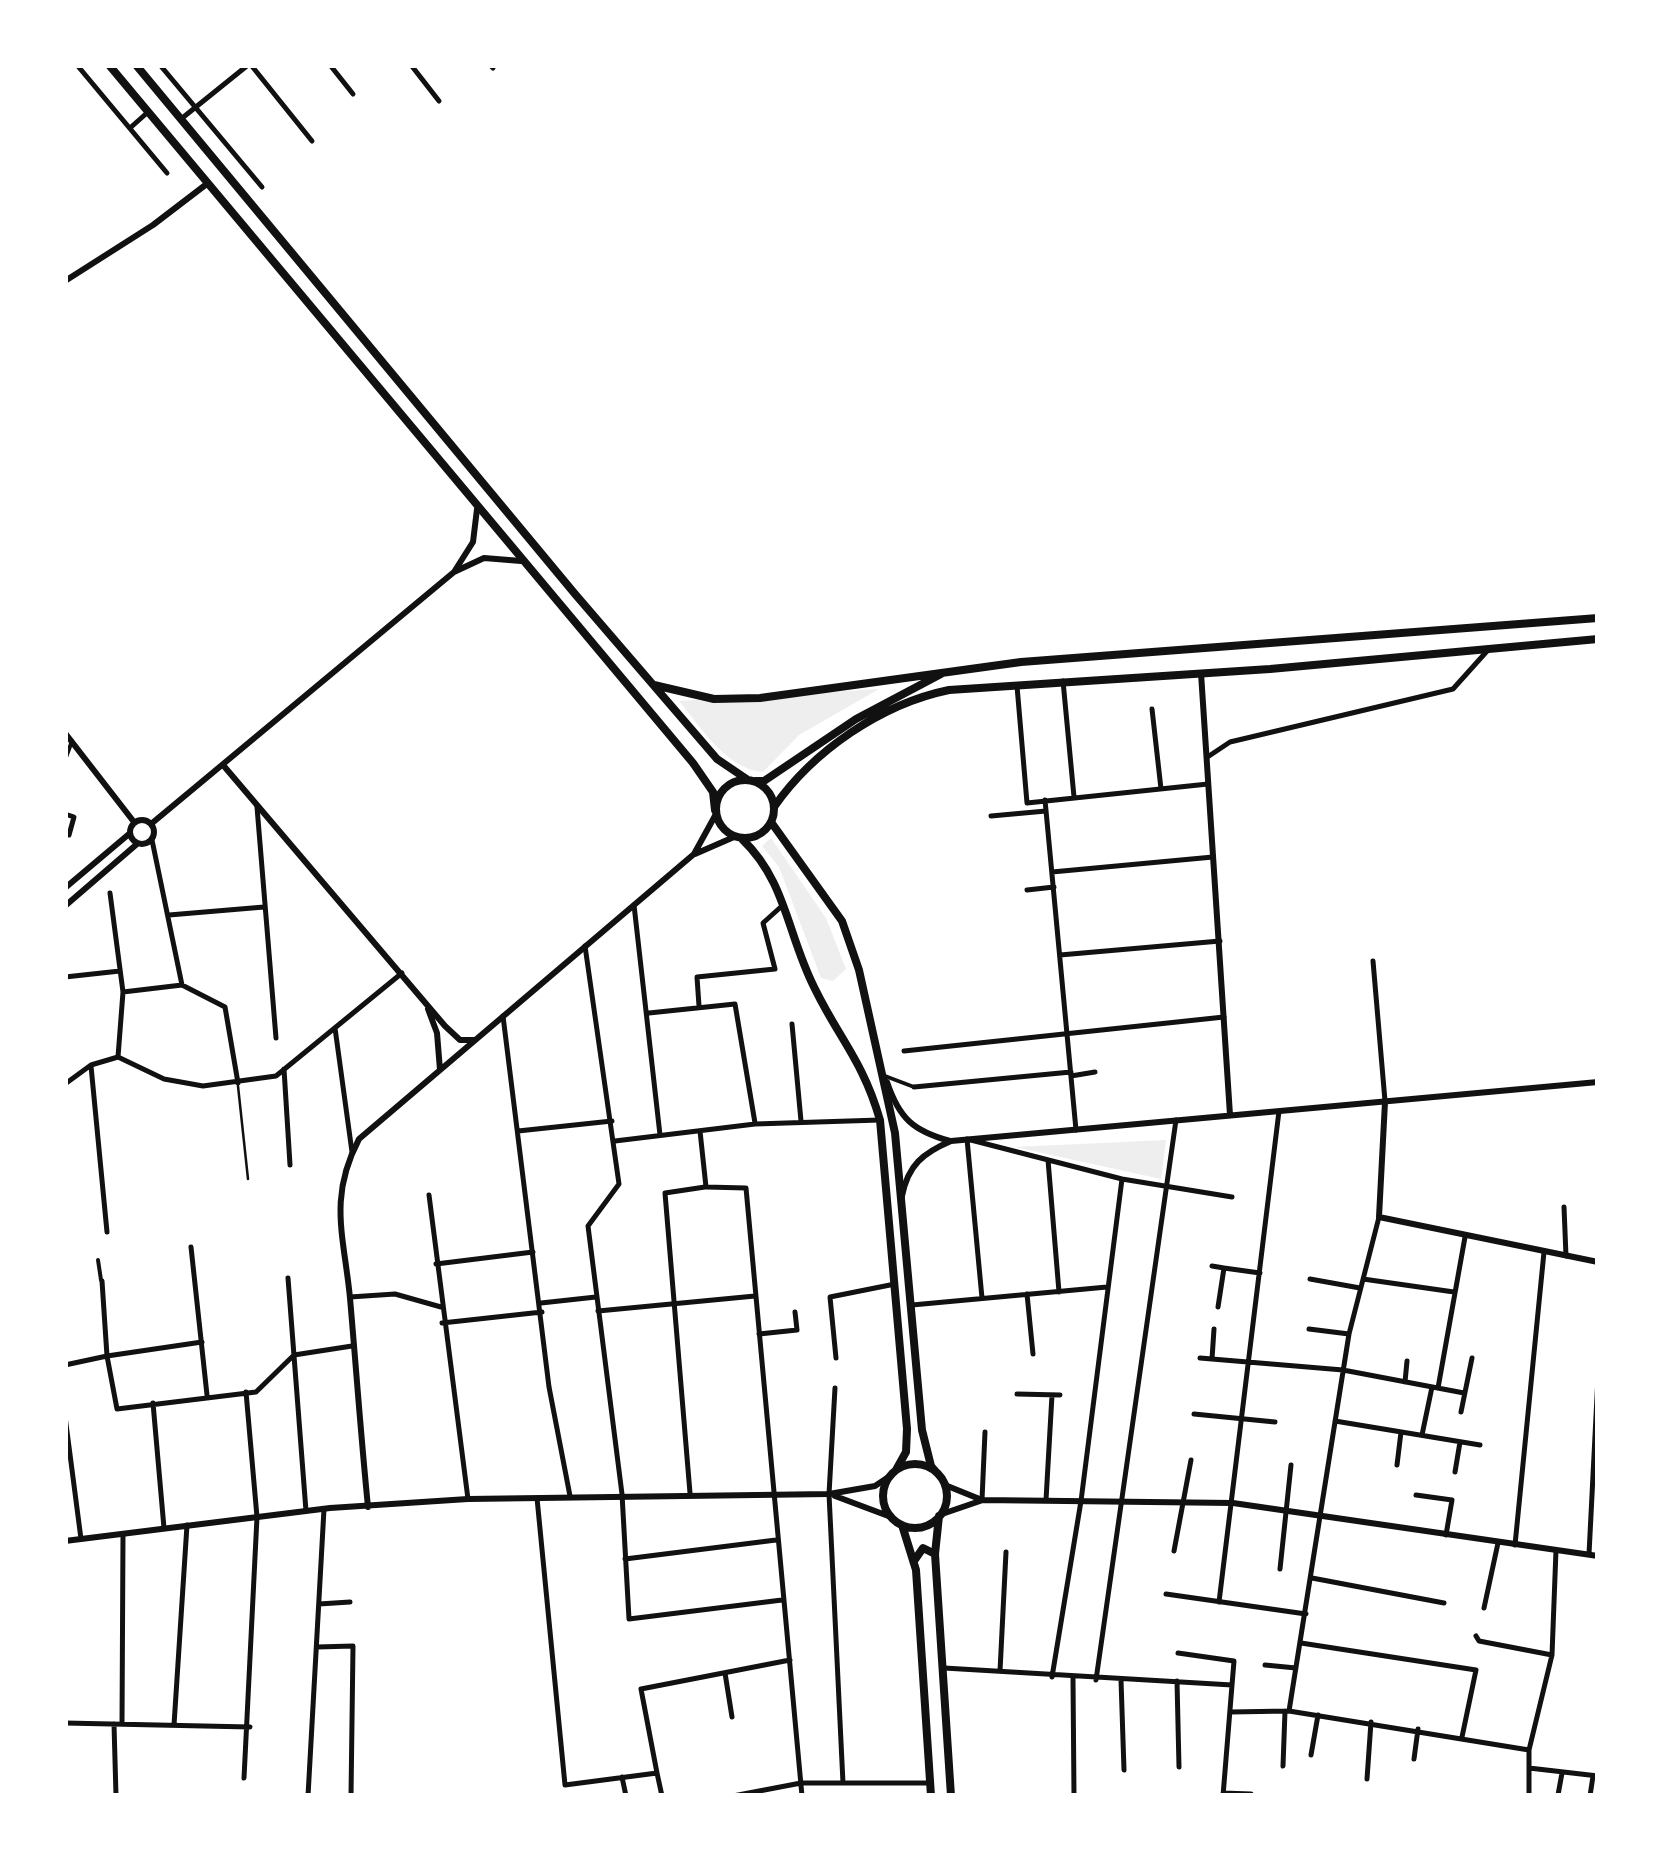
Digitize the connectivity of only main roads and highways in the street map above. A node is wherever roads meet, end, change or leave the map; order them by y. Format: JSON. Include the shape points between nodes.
{"nodes":[{"id":1,"x":108,"y":65,"type":"edge"},
{"id":2,"x":136,"y":65,"type":"edge"},
{"id":3,"x":574,"y":594,"type":"junction"},
{"id":4,"x":560,"y":608,"type":"junction"},
{"id":5,"x":1598,"y":618,"type":"edge"},
{"id":6,"x":608,"y":633,"type":"junction"},
{"id":7,"x":1598,"y":639,"type":"edge"},
{"id":8,"x":593,"y":644,"type":"junction"},
{"id":9,"x":950,"y":670,"type":"junction"},
{"id":10,"x":654,"y":685,"type":"junction"},
{"id":11,"x":751,"y":781,"type":"junction"},
{"id":12,"x":774,"y":807,"type":"junction"},
{"id":13,"x":715,"y":812,"type":"junction"},
{"id":14,"x":771,"y":822,"type":"junction"},
{"id":15,"x":738,"y":838,"type":"junction"},
{"id":16,"x":893,"y":1473,"type":"junction"},
{"id":17,"x":938,"y":1473,"type":"junction"},
{"id":18,"x":941,"y":1515,"type":"junction"},
{"id":19,"x":902,"y":1526,"type":"junction"},
{"id":20,"x":935,"y":1554,"type":"junction"},
{"id":21,"x":914,"y":1561,"type":"junction"},
{"id":22,"x":931,"y":1796,"type":"edge"},
{"id":23,"x":951,"y":1796,"type":"edge"}],
"edges":[{"from":1,"to":4,"type":"main road"},
{"from":2,"to":3,"type":"main road"},
{"from":3,"to":4,"type":"main road","via":[[568,608]]},
{"from":3,"to":6,"type":"main road"},
{"from":4,"to":8,"type":"main road"},
{"from":5,"to":9,"type":"main road"},
{"from":6,"to":8,"type":"main road","via":[[600,632]]},
{"from":6,"to":10,"type":"main road"},
{"from":7,"to":12,"type":"main road","via":[[930,694],[813,760]]},
{"from":8,"to":13,"type":"main road","via":[[705,779]]},
{"from":9,"to":10,"type":"main road","via":[[760,698],[714,699]]},
{"from":9,"to":11,"type":"main road","via":[[900,692],[764,781]]},
{"from":10,"to":11,"type":"main road","via":[[727,769]]},
{"from":11,"to":12,"type":"main road","via":[[768,791]]},
{"from":11,"to":13,"type":"main road","via":[[724,788]]},
{"from":12,"to":14,"type":"main road"},
{"from":13,"to":15,"type":"main road","via":[[722,828]]},
{"from":14,"to":15,"type":"main road","via":[[759,835]]},
{"from":14,"to":17,"type":"main road","via":[[842,921],[885,1077],[922,1430]]},
{"from":15,"to":16,"type":"main road","via":[[773,874],[814,988],[866,1074],[880,1120],[908,1443]]},
{"from":16,"to":17,"type":"main road","via":[[918,1464]]},
{"from":16,"to":19,"type":"main road","via":[[883,1492],[891,1517]]},
{"from":17,"to":18,"type":"main road","via":[[945,1486]]},
{"from":18,"to":19,"type":"main road","via":[[924,1527]]},
{"from":18,"to":20,"type":"main road"},
{"from":19,"to":21,"type":"main road"},
{"from":20,"to":21,"type":"main road","via":[[923,1548]]},
{"from":20,"to":23,"type":"main road"},
{"from":21,"to":22,"type":"main road"}]}
